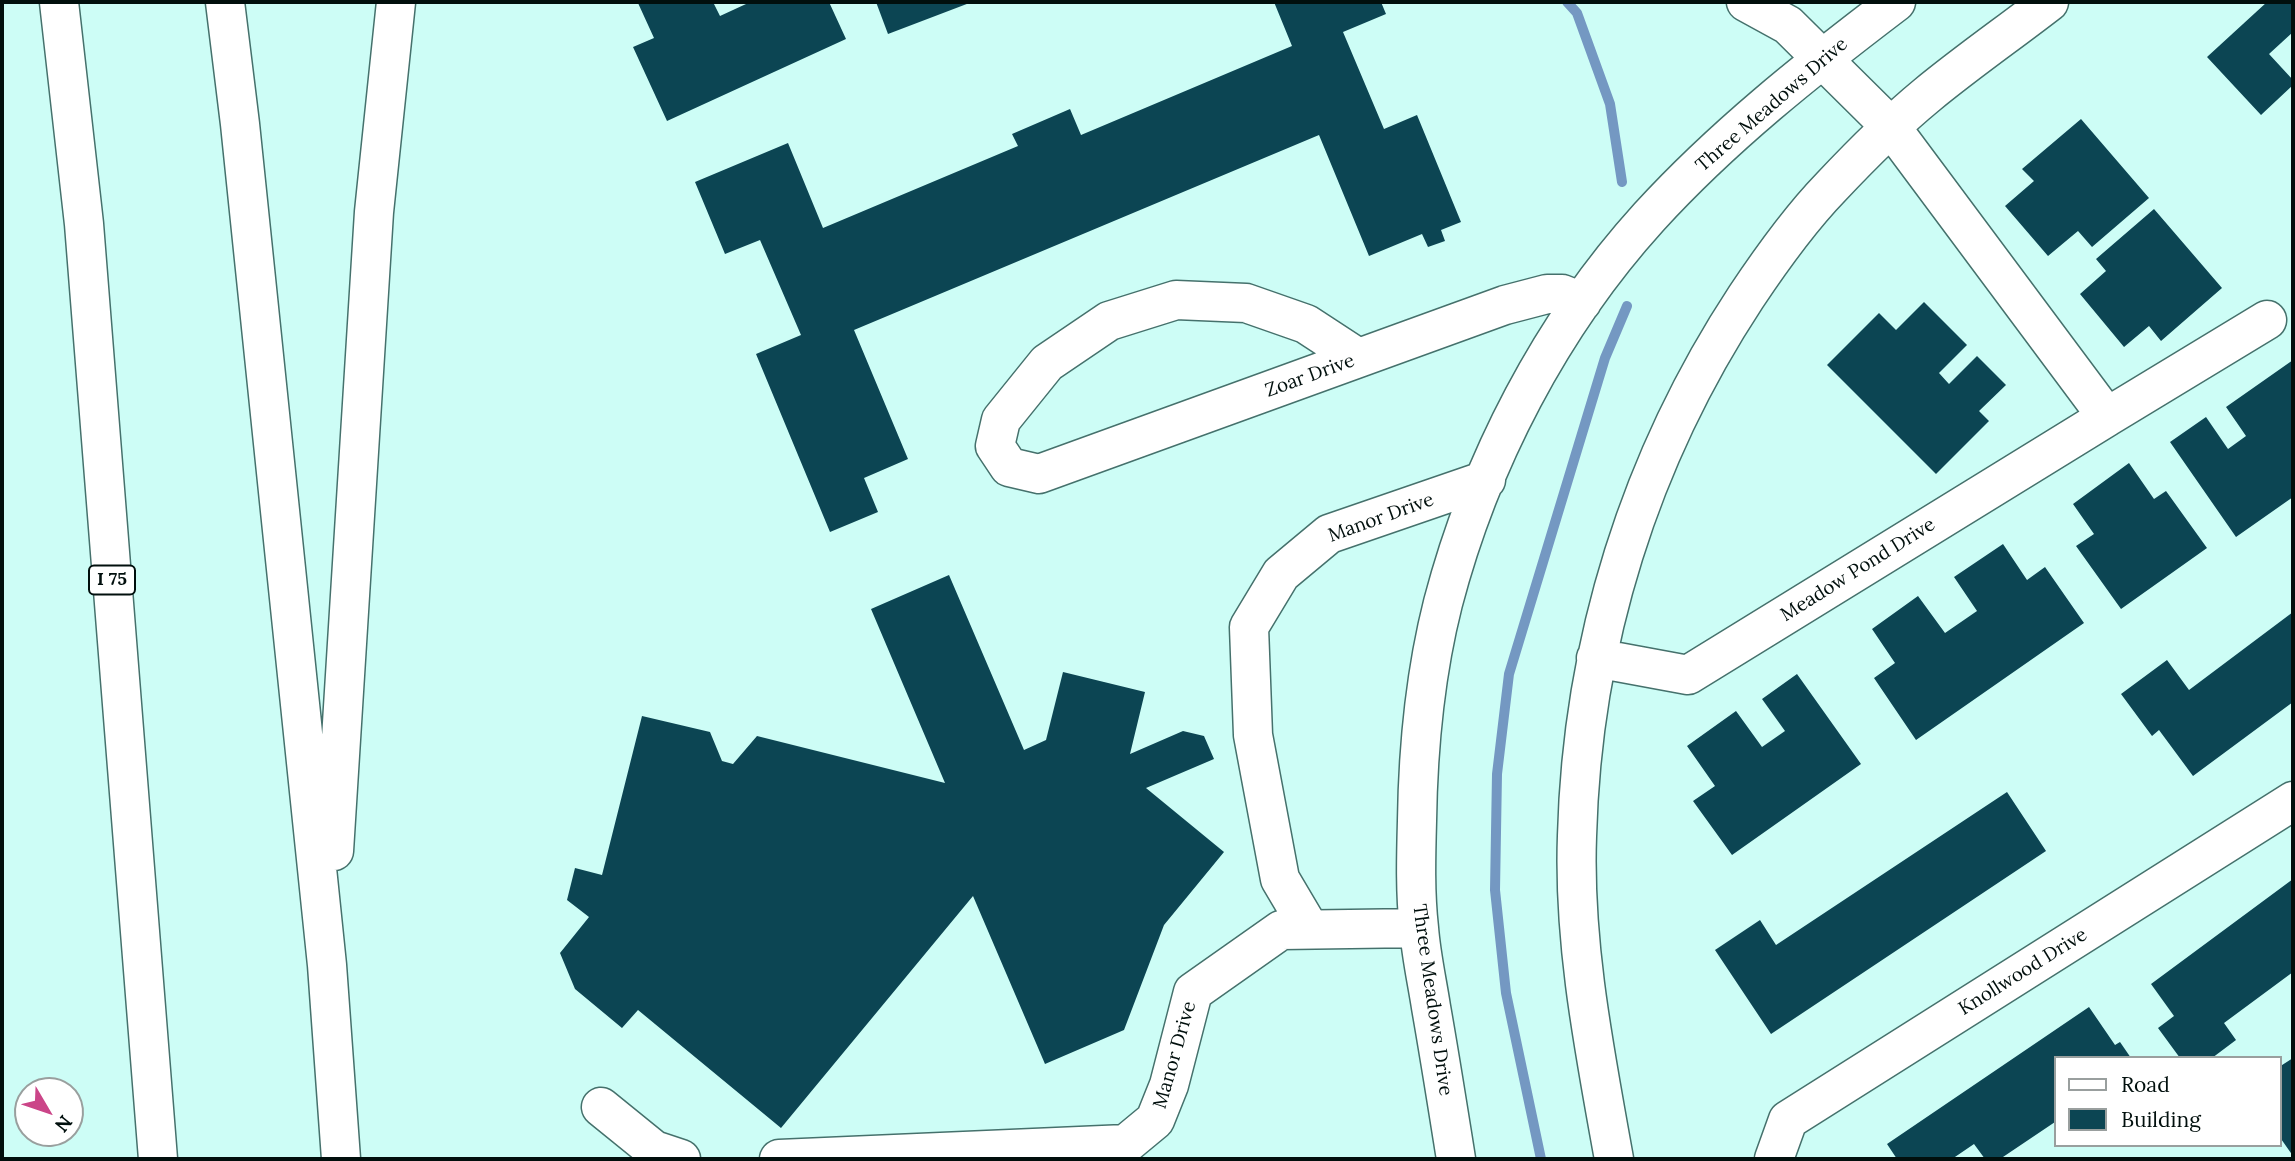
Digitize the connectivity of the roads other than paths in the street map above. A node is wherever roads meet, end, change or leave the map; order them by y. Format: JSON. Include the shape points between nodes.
{"nodes":[{"id":1,"x":37,"y":2,"type":"edge"},
{"id":2,"x":59,"y":2,"type":"edge"},
{"id":3,"x":225,"y":2,"type":"edge"},
{"id":4,"x":396,"y":2,"type":"edge"},
{"id":5,"x":1746,"y":2,"type":"edge"},
{"id":6,"x":1896,"y":2,"type":"edge"},
{"id":7,"x":2049,"y":2,"type":"edge"},
{"id":8,"x":1822,"y":58,"type":"junction"},
{"id":9,"x":1891,"y":127,"type":"junction"},
{"id":10,"x":84,"y":225,"type":"junction"},
{"id":11,"x":1582,"y":302,"type":"junction"},
{"id":12,"x":2267,"y":320,"type":"dead end"},
{"id":13,"x":1358,"y":358,"type":"junction"},
{"id":14,"x":2107,"y":417,"type":"junction"},
{"id":15,"x":1486,"y":480,"type":"junction"},
{"id":16,"x":1596,"y":658,"type":"junction"},
{"id":17,"x":2293,"y":801,"type":"edge"},
{"id":18,"x":1309,"y":928,"type":"junction"},
{"id":19,"x":1419,"y":929,"type":"junction"},
{"id":20,"x":327,"y":965,"type":"junction"},
{"id":21,"x":601,"y":1107,"type":"dead end"},
{"id":22,"x":158,"y":1159,"type":"edge"},
{"id":23,"x":341,"y":1159,"type":"edge"},
{"id":24,"x":681,"y":1159,"type":"edge"},
{"id":25,"x":779,"y":1159,"type":"edge"},
{"id":26,"x":1456,"y":1159,"type":"edge"},
{"id":27,"x":1614,"y":1159,"type":"edge"},
{"id":28,"x":1774,"y":1159,"type":"edge"}],
"edges":[{"from":1,"to":10,"type":"main road"},
{"from":2,"to":10,"type":"main road","number":"I 75"},
{"from":3,"to":20,"type":"main road"},
{"from":4,"to":20,"type":"main road","via":[[373,226]]},
{"from":5,"to":8,"type":"main road","via":[[1788,25]]},
{"from":6,"to":8,"type":"main road","name":"Three Meadows Drive"},
{"from":7,"to":9,"type":"main road"},
{"from":8,"to":9,"type":"main road"},
{"from":8,"to":11,"type":"main road","name":"Three Meadows Drive","via":[[1725,141],[1658,208]]},
{"from":9,"to":14,"type":"main road"},
{"from":9,"to":16,"type":"main road","via":[[1829,188],[1776,252],[1703,368],[1654,468],[1618,571]]},
{"from":10,"to":22,"type":"main road","number":"I 75"},
{"from":11,"to":13,"type":"main road","name":"Zoar Drive","via":[[1562,293],[1547,294]]},
{"from":11,"to":15,"type":"main road","name":"Three Meadows Drive","via":[[1539,370]]},
{"from":12,"to":14,"type":"main road","name":"Meadow Pond Drive"},
{"from":13,"to":13,"type":"main road","name":"Zoar Drive","via":[[1039,474],[1009,467],[995,446],[1001,420],[1048,363],[1110,321],[1176,300],[1246,303],[1306,324]]},
{"from":14,"to":16,"type":"main road","name":"Meadow Pond Drive","via":[[1688,675]]},
{"from":15,"to":18,"type":"main road","name":"Manor Drive","via":[[1329,534],[1280,574],[1249,627],[1253,735],[1280,879]]},
{"from":15,"to":19,"type":"main road","name":"Three Meadows Drive","via":[[1467,523],[1443,604],[1427,687],[1418,771]]},
{"from":16,"to":27,"type":"main road","via":[[1581,758],[1576,839],[1580,947]]},
{"from":17,"to":28,"type":"main road","name":"Knollwood Drive","via":[[1788,1120]]},
{"from":18,"to":19,"type":"main road","name":"Manor Drive"},
{"from":18,"to":25,"type":"main road","name":"Manor Drive","via":[[1281,930],[1193,992],[1155,1120],[1126,1144]]},
{"from":19,"to":26,"type":"main road","name":"Three Meadows Drive"},
{"from":20,"to":23,"type":"main road"},
{"from":21,"to":24,"type":"main road","via":[[654,1150]]}]}
